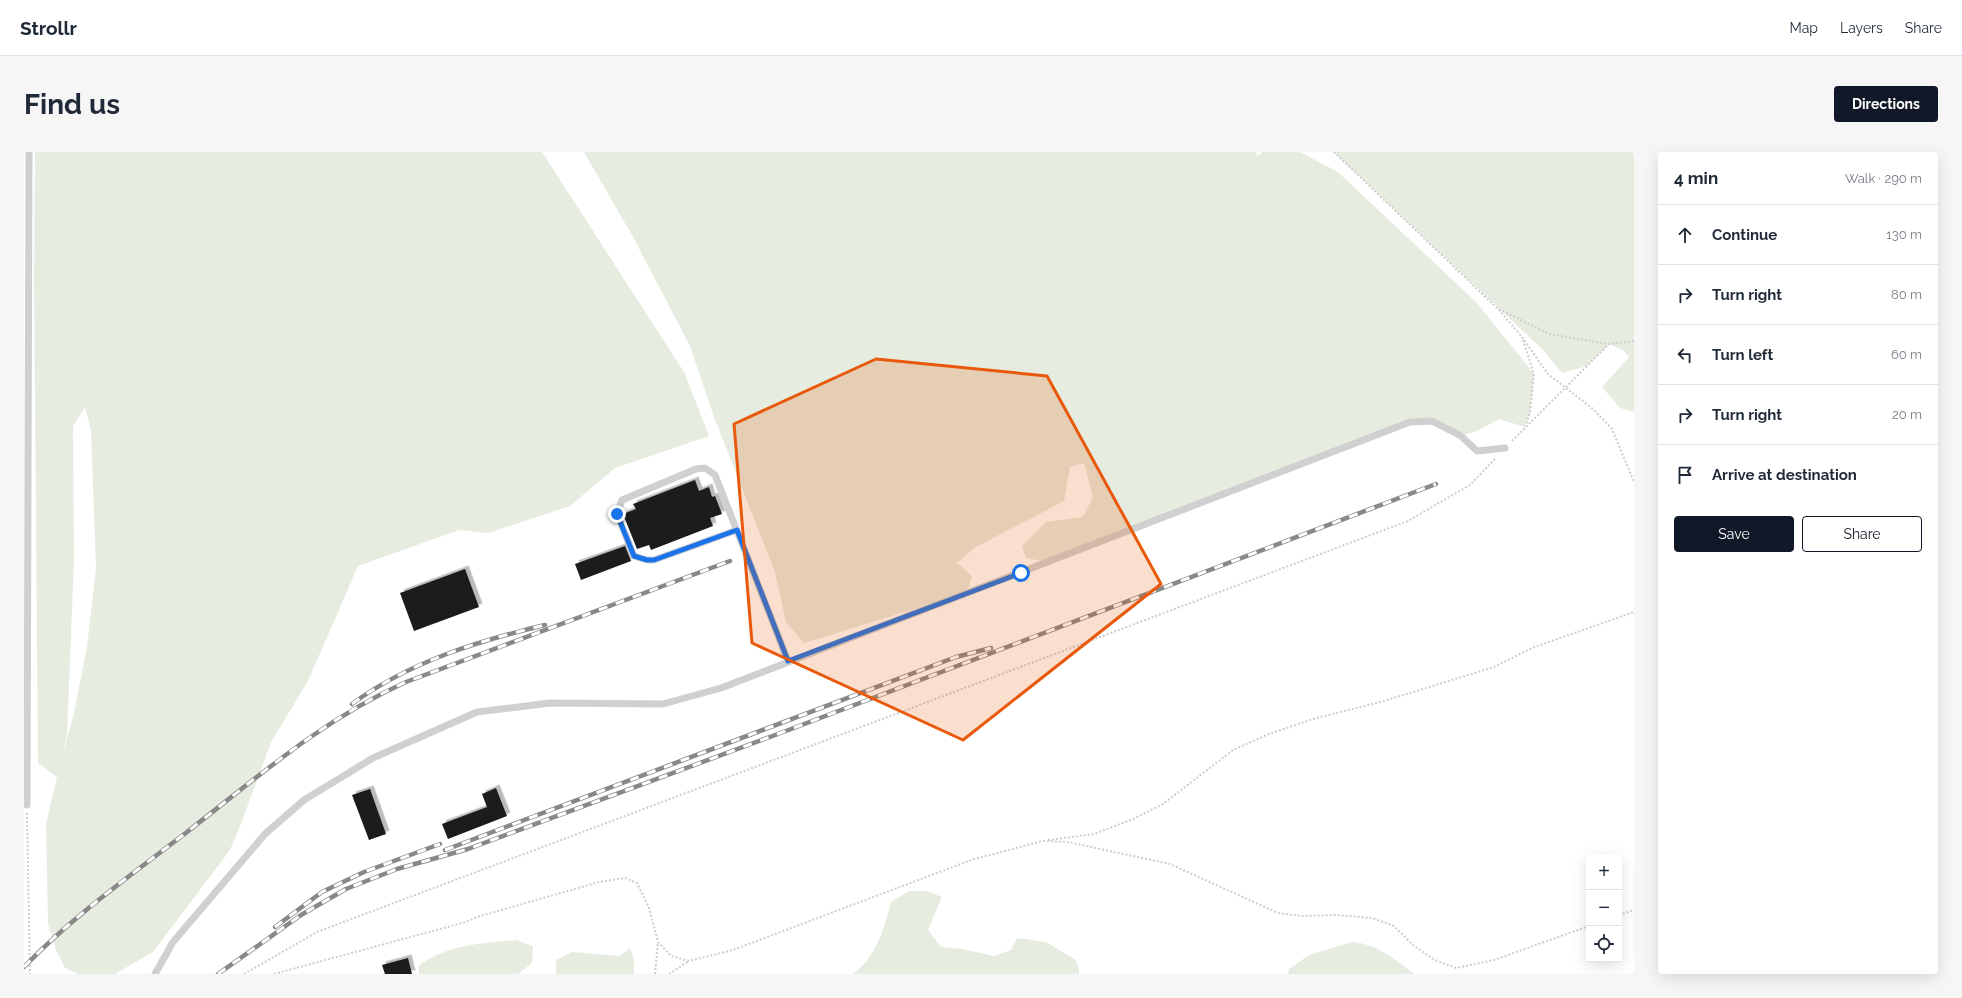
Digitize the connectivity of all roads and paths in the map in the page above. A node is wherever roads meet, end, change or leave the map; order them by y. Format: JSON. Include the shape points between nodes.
{"nodes":[{"id":1,"x":30,"y":152,"type":"edge"},
{"id":2,"x":1334,"y":152,"type":"edge"},
{"id":3,"x":1498,"y":309,"type":"junction"},
{"id":4,"x":1522,"y":337,"type":"junction"},
{"id":5,"x":1634,"y":340,"type":"edge"},
{"id":6,"x":1609,"y":344,"type":"junction"},
{"id":7,"x":1565,"y":387,"type":"junction"},
{"id":8,"x":1525,"y":427,"type":"junction"},
{"id":9,"x":1505,"y":448,"type":"junction"},
{"id":10,"x":26,"y":463,"type":"edge"},
{"id":11,"x":1634,"y":482,"type":"edge"},
{"id":12,"x":737,"y":530,"type":"junction"},
{"id":13,"x":1634,"y":612,"type":"edge"},
{"id":14,"x":788,"y":661,"type":"junction"},
{"id":15,"x":27,"y":805,"type":"joint"},
{"id":16,"x":1043,"y":841,"type":"junction"},
{"id":17,"x":1634,"y":910,"type":"edge"},
{"id":18,"x":1622,"y":914,"type":"edge"},
{"id":19,"x":1586,"y":927,"type":"edge"},
{"id":20,"x":658,"y":942,"type":"junction"},
{"id":21,"x":689,"y":961,"type":"junction"},
{"id":22,"x":30,"y":974,"type":"edge"},
{"id":23,"x":155,"y":974,"type":"edge"},
{"id":24,"x":244,"y":974,"type":"edge"},
{"id":25,"x":274,"y":974,"type":"edge"},
{"id":26,"x":655,"y":974,"type":"edge"},
{"id":27,"x":669,"y":974,"type":"edge"}],
"edges":[{"from":1,"to":10,"type":"lane"},
{"from":2,"to":3,"type":"path"},
{"from":3,"to":4,"type":"path"},
{"from":3,"to":6,"type":"path","via":[[1549,334]]},
{"from":4,"to":7,"type":"path","via":[[1548,374]]},
{"from":4,"to":8,"type":"path","via":[[1534,374],[1530,412]]},
{"from":5,"to":6,"type":"path"},
{"from":6,"to":7,"type":"path"},
{"from":7,"to":8,"type":"path"},
{"from":7,"to":11,"type":"path","via":[[1593,409],[1612,429]]},
{"from":8,"to":9,"type":"path"},
{"from":9,"to":14,"type":"lane","via":[[1477,451],[1461,436],[1432,421],[1410,422]]},
{"from":9,"to":24,"type":"path","via":[[1470,485],[1408,521],[318,932]]},
{"from":10,"to":15,"type":"lane"},
{"from":12,"to":12,"type":"lane","via":[[715,475],[705,468],[696,469],[622,500],[617,514],[634,556],[647,560],[654,560]]},
{"from":12,"to":14,"type":"lane"},
{"from":13,"to":16,"type":"path","via":[[1532,648],[1494,667],[1269,734],[1233,750],[1162,804],[1133,819],[1094,834]]},
{"from":14,"to":23,"type":"lane","via":[[721,688],[663,704],[550,703],[477,712],[373,758],[304,800],[265,834],[173,942]]},
{"from":15,"to":22,"type":"path"},
{"from":16,"to":19,"type":"path","via":[[1068,842],[1170,864],[1278,912],[1303,916],[1372,918],[1394,926],[1414,946],[1435,960],[1456,968],[1494,960]]},
{"from":16,"to":21,"type":"path","via":[[974,858],[733,950]]},
{"from":17,"to":18,"type":"path"},
{"from":20,"to":21,"type":"path","via":[[671,956]]},
{"from":20,"to":25,"type":"path","via":[[650,908],[638,883],[625,878],[599,882],[466,922]]},
{"from":20,"to":26,"type":"path"},
{"from":21,"to":27,"type":"path"}]}
